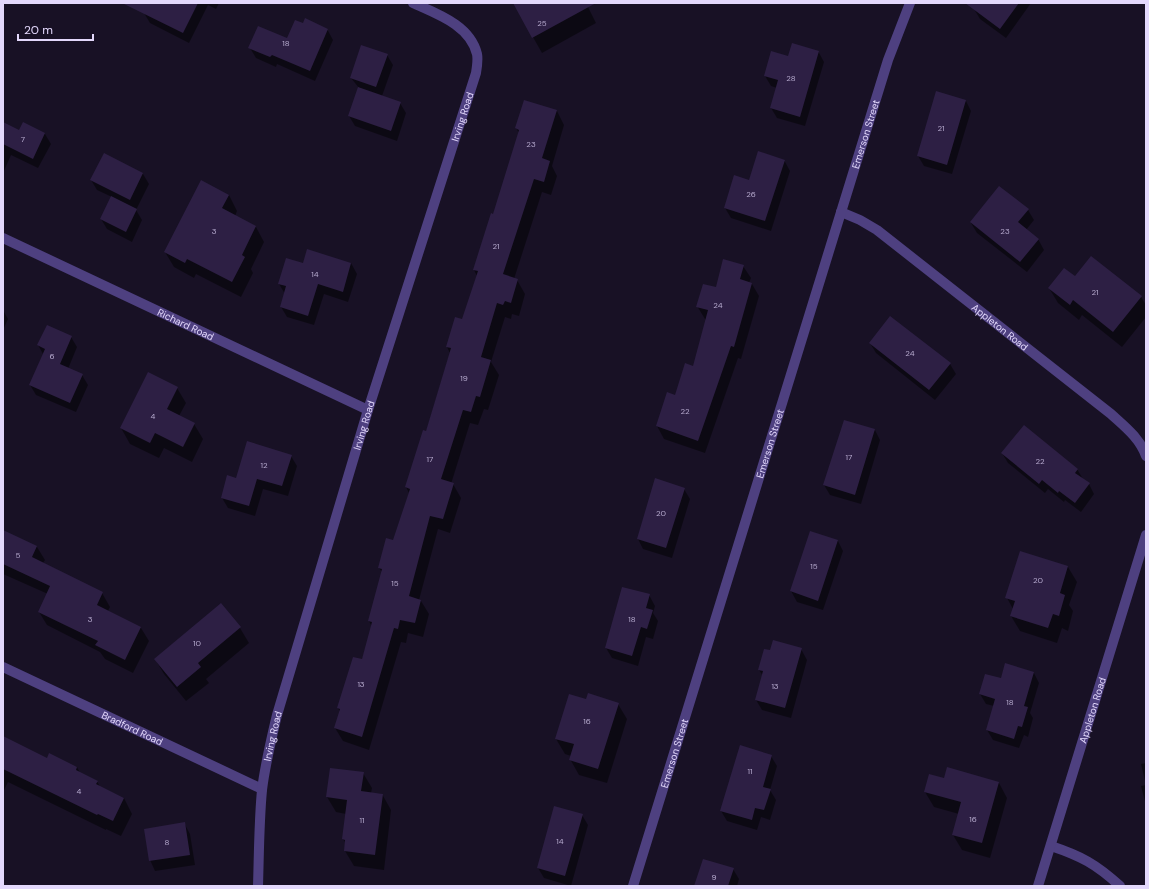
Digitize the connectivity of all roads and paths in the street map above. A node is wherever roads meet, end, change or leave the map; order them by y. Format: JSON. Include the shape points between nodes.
{"nodes":[{"id":1,"x":413,"y":3,"type":"edge"},
{"id":2,"x":910,"y":3,"type":"edge"},
{"id":3,"x":842,"y":212,"type":"junction"},
{"id":4,"x":3,"y":238,"type":"edge"},
{"id":5,"x":368,"y":410,"type":"junction"},
{"id":6,"x":1146,"y":456,"type":"edge"},
{"id":7,"x":1146,"y":535,"type":"edge"},
{"id":8,"x":3,"y":667,"type":"edge"},
{"id":9,"x":262,"y":789,"type":"junction"},
{"id":10,"x":1050,"y":846,"type":"junction"},
{"id":11,"x":258,"y":886,"type":"edge"},
{"id":12,"x":633,"y":886,"type":"edge"},
{"id":13,"x":1038,"y":886,"type":"edge"},
{"id":14,"x":1120,"y":886,"type":"edge"}],
"edges":[{"from":1,"to":5,"type":"street","name":"Irving Road","via":[[447,19],[461,28],[472,40],[477,55],[476,73]]},
{"from":2,"to":3,"type":"street","name":"Emerson Street","via":[[888,60]]},
{"from":3,"to":6,"type":"street","name":"Appleton Road","via":[[877,230],[1111,414],[1130,430]]},
{"from":3,"to":12,"type":"street","name":"Emerson Street"},
{"from":4,"to":5,"type":"street","name":"Richard Road"},
{"from":5,"to":9,"type":"street","name":"Irving Road","via":[[277,714]]},
{"from":7,"to":10,"type":"street","name":"Appleton Road"},
{"from":8,"to":9,"type":"street","name":"Bradford Road"},
{"from":9,"to":11,"type":"street","name":"Irving Road"},
{"from":10,"to":13,"type":"street","name":"Appleton Road"},
{"from":10,"to":14,"type":"street","via":[[1086,860]]}]}
